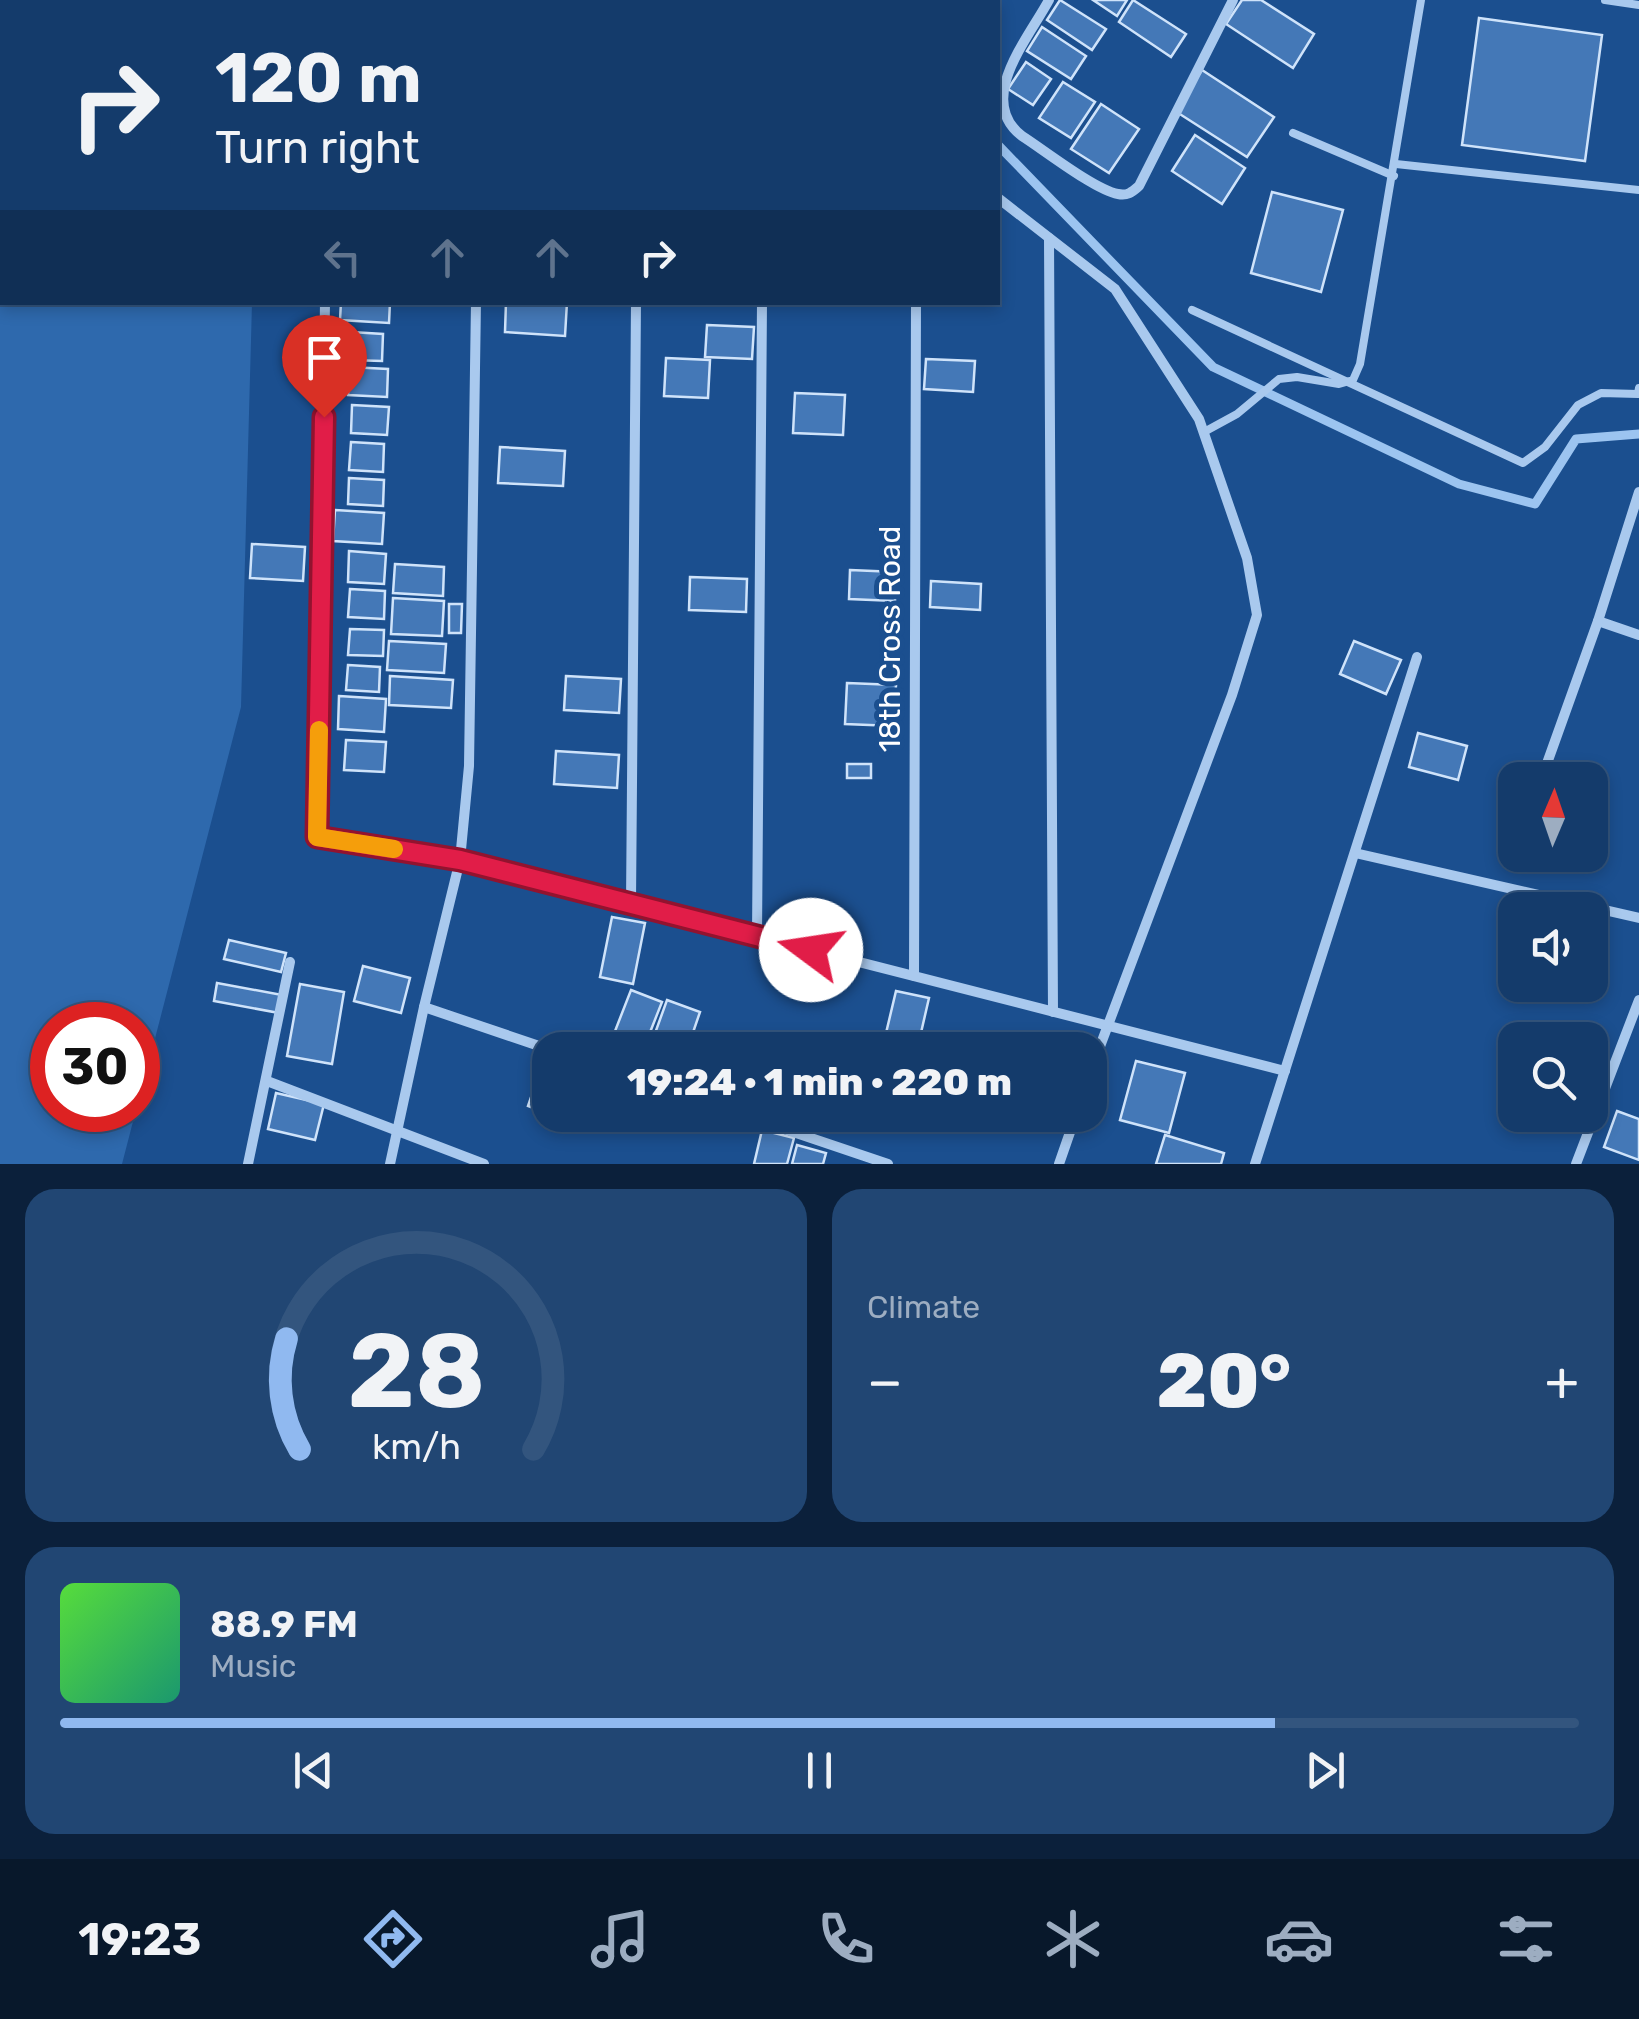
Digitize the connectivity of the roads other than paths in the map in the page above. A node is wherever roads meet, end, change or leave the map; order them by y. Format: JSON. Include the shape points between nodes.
{"nodes":[{"id":1,"x":1049,"y":0,"type":"edge"},
{"id":2,"x":1232,"y":0,"type":"edge"},
{"id":3,"x":1421,"y":0,"type":"edge"},
{"id":4,"x":1605,"y":0,"type":"edge"},
{"id":5,"x":1639,"y":5,"type":"edge"},
{"id":6,"x":1293,"y":132,"type":"dead end"},
{"id":7,"x":1396,"y":164,"type":"junction"},
{"id":8,"x":1394,"y":176,"type":"junction"},
{"id":9,"x":1639,"y":190,"type":"edge"},
{"id":10,"x":1000,"y":200,"type":"edge"},
{"id":11,"x":1049,"y":238,"type":"junction"},
{"id":12,"x":325,"y":305,"type":"edge"},
{"id":13,"x":476,"y":305,"type":"edge"},
{"id":14,"x":636,"y":305,"type":"edge"},
{"id":15,"x":762,"y":305,"type":"edge"},
{"id":16,"x":916,"y":305,"type":"edge"},
{"id":17,"x":1192,"y":310,"type":"dead end"},
{"id":18,"x":1347,"y":382,"type":"junction"},
{"id":19,"x":1639,"y":388,"type":"edge"},
{"id":20,"x":1204,"y":432,"type":"junction"},
{"id":21,"x":1639,"y":492,"type":"edge"},
{"id":22,"x":1598,"y":620,"type":"junction"},
{"id":23,"x":1639,"y":635,"type":"edge"},
{"id":24,"x":1417,"y":657,"type":"dead end"},
{"id":25,"x":1547,"y":762,"type":"edge"},
{"id":26,"x":1355,"y":853,"type":"junction"},
{"id":27,"x":460,"y":860,"type":"junction"},
{"id":28,"x":631,"y":903,"type":"junction"},
{"id":29,"x":1639,"y":918,"type":"edge"},
{"id":30,"x":757,"y":936,"type":"junction"},
{"id":31,"x":290,"y":962,"type":"dead end"},
{"id":32,"x":914,"y":976,"type":"junction"},
{"id":33,"x":1639,"y":1000,"type":"edge"},
{"id":34,"x":424,"y":1007,"type":"junction"},
{"id":35,"x":1052,"y":1012,"type":"junction"},
{"id":36,"x":1106,"y":1025,"type":"junction"},
{"id":37,"x":1104,"y":1032,"type":"edge"},
{"id":38,"x":532,"y":1044,"type":"edge"},
{"id":39,"x":1285,"y":1071,"type":"junction"},
{"id":40,"x":267,"y":1081,"type":"junction"},
{"id":41,"x":398,"y":1130,"type":"junction"},
{"id":42,"x":793,"y":1132,"type":"edge"},
{"id":43,"x":1070,"y":1132,"type":"edge"},
{"id":44,"x":248,"y":1164,"type":"edge"},
{"id":45,"x":390,"y":1164,"type":"edge"},
{"id":46,"x":484,"y":1164,"type":"edge"},
{"id":47,"x":888,"y":1164,"type":"edge"},
{"id":48,"x":1059,"y":1164,"type":"edge"},
{"id":49,"x":1255,"y":1164,"type":"edge"},
{"id":50,"x":1576,"y":1164,"type":"edge"}],
"edges":[{"from":1,"to":2,"type":"street","via":[[1010,69],[1003,114],[1022,136],[1123,195],[1139,186]]},
{"from":3,"to":7,"type":"lane"},
{"from":4,"to":5,"type":"lane"},
{"from":6,"to":8,"type":"lane"},
{"from":7,"to":8,"type":"lane"},
{"from":7,"to":9,"type":"lane"},
{"from":8,"to":18,"type":"lane","via":[[1360,364]]},
{"from":10,"to":11,"type":"street"},
{"from":11,"to":20,"type":"street","via":[[1115,289]]},
{"from":11,"to":35,"type":"street"},
{"from":12,"to":27,"type":"street","via":[[317,837]]},
{"from":13,"to":27,"type":"street","via":[[469,766]]},
{"from":14,"to":28,"type":"street"},
{"from":15,"to":30,"type":"street"},
{"from":16,"to":32,"type":"street","name":"18th Cross Road"},
{"from":17,"to":18,"type":"lane"},
{"from":18,"to":19,"type":"lane","via":[[1522,462],[1545,447],[1578,405],[1601,392],[1638,394]]},
{"from":18,"to":20,"type":"lane","via":[[1278,379]]},
{"from":20,"to":36,"type":"street","via":[[1246,558],[1257,615]]},
{"from":21,"to":22,"type":"street"},
{"from":22,"to":23,"type":"street"},
{"from":22,"to":25,"type":"street"},
{"from":24,"to":26,"type":"street"},
{"from":26,"to":29,"type":"street"},
{"from":26,"to":39,"type":"street"},
{"from":27,"to":28,"type":"street"},
{"from":27,"to":34,"type":"street"},
{"from":28,"to":30,"type":"street"},
{"from":30,"to":32,"type":"street"},
{"from":31,"to":40,"type":"street"},
{"from":32,"to":35,"type":"street"},
{"from":33,"to":50,"type":"street"},
{"from":34,"to":38,"type":"street"},
{"from":34,"to":41,"type":"street"},
{"from":35,"to":36,"type":"street"},
{"from":36,"to":37,"type":"street"},
{"from":36,"to":39,"type":"street"},
{"from":39,"to":49,"type":"street"},
{"from":40,"to":41,"type":"street"},
{"from":40,"to":44,"type":"street"},
{"from":41,"to":45,"type":"street"},
{"from":41,"to":46,"type":"street"},
{"from":42,"to":47,"type":"street"},
{"from":43,"to":48,"type":"street"}]}
